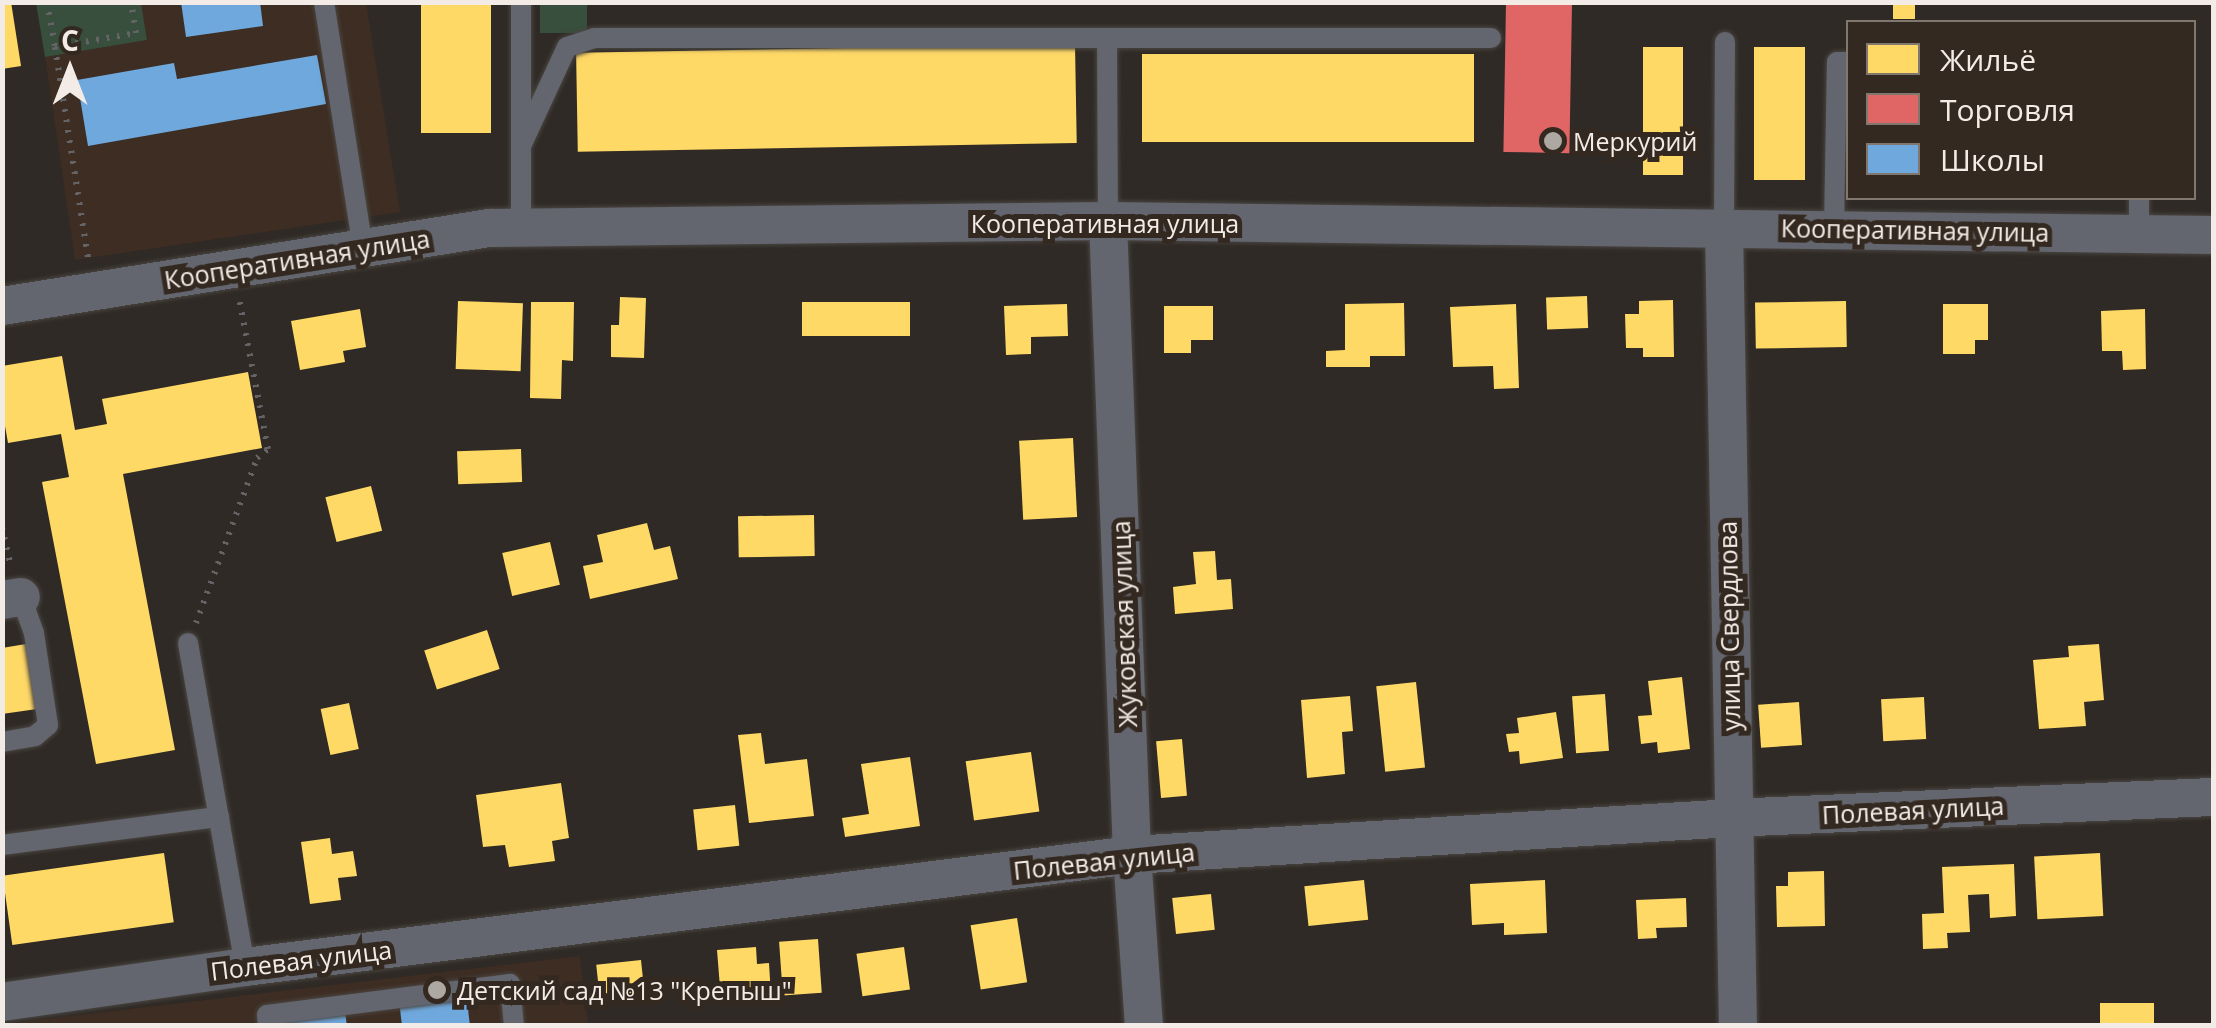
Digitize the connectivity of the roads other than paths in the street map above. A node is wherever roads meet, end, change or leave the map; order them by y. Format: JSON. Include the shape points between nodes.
{"nodes":[{"id":1,"x":324,"y":2,"type":"edge"},
{"id":2,"x":520,"y":2,"type":"edge"},
{"id":3,"x":1107,"y":38,"type":"junction"},
{"id":4,"x":1490,"y":38,"type":"dead end"},
{"id":5,"x":1725,"y":42,"type":"dead end"},
{"id":6,"x":1846,"y":62,"type":"edge"},
{"id":7,"x":520,"y":146,"type":"junction"},
{"id":8,"x":2139,"y":216,"type":"edge"},
{"id":9,"x":1108,"y":222,"type":"junction"},
{"id":10,"x":1724,"y":227,"type":"junction"},
{"id":11,"x":520,"y":228,"type":"junction"},
{"id":12,"x":1834,"y":229,"type":"junction"},
{"id":13,"x":2214,"y":235,"type":"edge"},
{"id":14,"x":363,"y":248,"type":"junction"},
{"id":15,"x":2,"y":306,"type":"edge"},
{"id":16,"x":12,"y":598,"type":"edge"},
{"id":17,"x":188,"y":643,"type":"road end"},
{"id":18,"x":2,"y":742,"type":"edge"},
{"id":19,"x":2214,"y":796,"type":"edge"},
{"id":20,"x":218,"y":817,"type":"junction"},
{"id":21,"x":1731,"y":818,"type":"junction"},
{"id":22,"x":2,"y":845,"type":"edge"},
{"id":23,"x":1132,"y":855,"type":"junction"},
{"id":24,"x":245,"y":967,"type":"junction"},
{"id":25,"x":2,"y":1002,"type":"edge"},
{"id":26,"x":268,"y":1026,"type":"edge"},
{"id":27,"x":514,"y":1026,"type":"edge"},
{"id":28,"x":1144,"y":1026,"type":"edge"},
{"id":29,"x":1738,"y":1026,"type":"edge"}],
"edges":[{"from":1,"to":14,"type":"lane"},
{"from":2,"to":7,"type":"lane"},
{"from":3,"to":4,"type":"lane"},
{"from":3,"to":7,"type":"lane","via":[[578,40],[567,47]]},
{"from":3,"to":9,"type":"lane"},
{"from":5,"to":10,"type":"lane"},
{"from":6,"to":12,"type":"lane","via":[[1836,62]]},
{"from":7,"to":11,"type":"lane"},
{"from":8,"to":12,"type":"street","name":"Кооперативная улица"},
{"from":8,"to":13,"type":"street","name":"Кооперативная улица"},
{"from":9,"to":10,"type":"street","name":"Кооперативная улица"},
{"from":9,"to":11,"type":"street","name":"Кооперативная улица"},
{"from":9,"to":23,"type":"street","name":"Жуковская улица"},
{"from":10,"to":12,"type":"street","name":"Кооперативная улица"},
{"from":10,"to":21,"type":"street","name":"улица Свердлова"},
{"from":11,"to":14,"type":"street","name":"Кооперативная улица"},
{"from":14,"to":15,"type":"street","name":"Кооперативная улица"},
{"from":16,"to":18,"type":"lane","via":[[34,633],[48,725],[35,736]]},
{"from":17,"to":20,"type":"lane"},
{"from":19,"to":21,"type":"street","name":"Полевая улица"},
{"from":20,"to":22,"type":"lane"},
{"from":20,"to":24,"type":"lane"},
{"from":21,"to":23,"type":"street","name":"Полевая улица"},
{"from":21,"to":29,"type":"street","name":"улица Свердлова"},
{"from":23,"to":24,"type":"street","name":"Полевая улица"},
{"from":23,"to":28,"type":"street","name":"Жуковская улица"},
{"from":24,"to":25,"type":"street","name":"Полевая улица"},
{"from":26,"to":27,"type":"lane","via":[[266,1014],[510,984]]}]}
